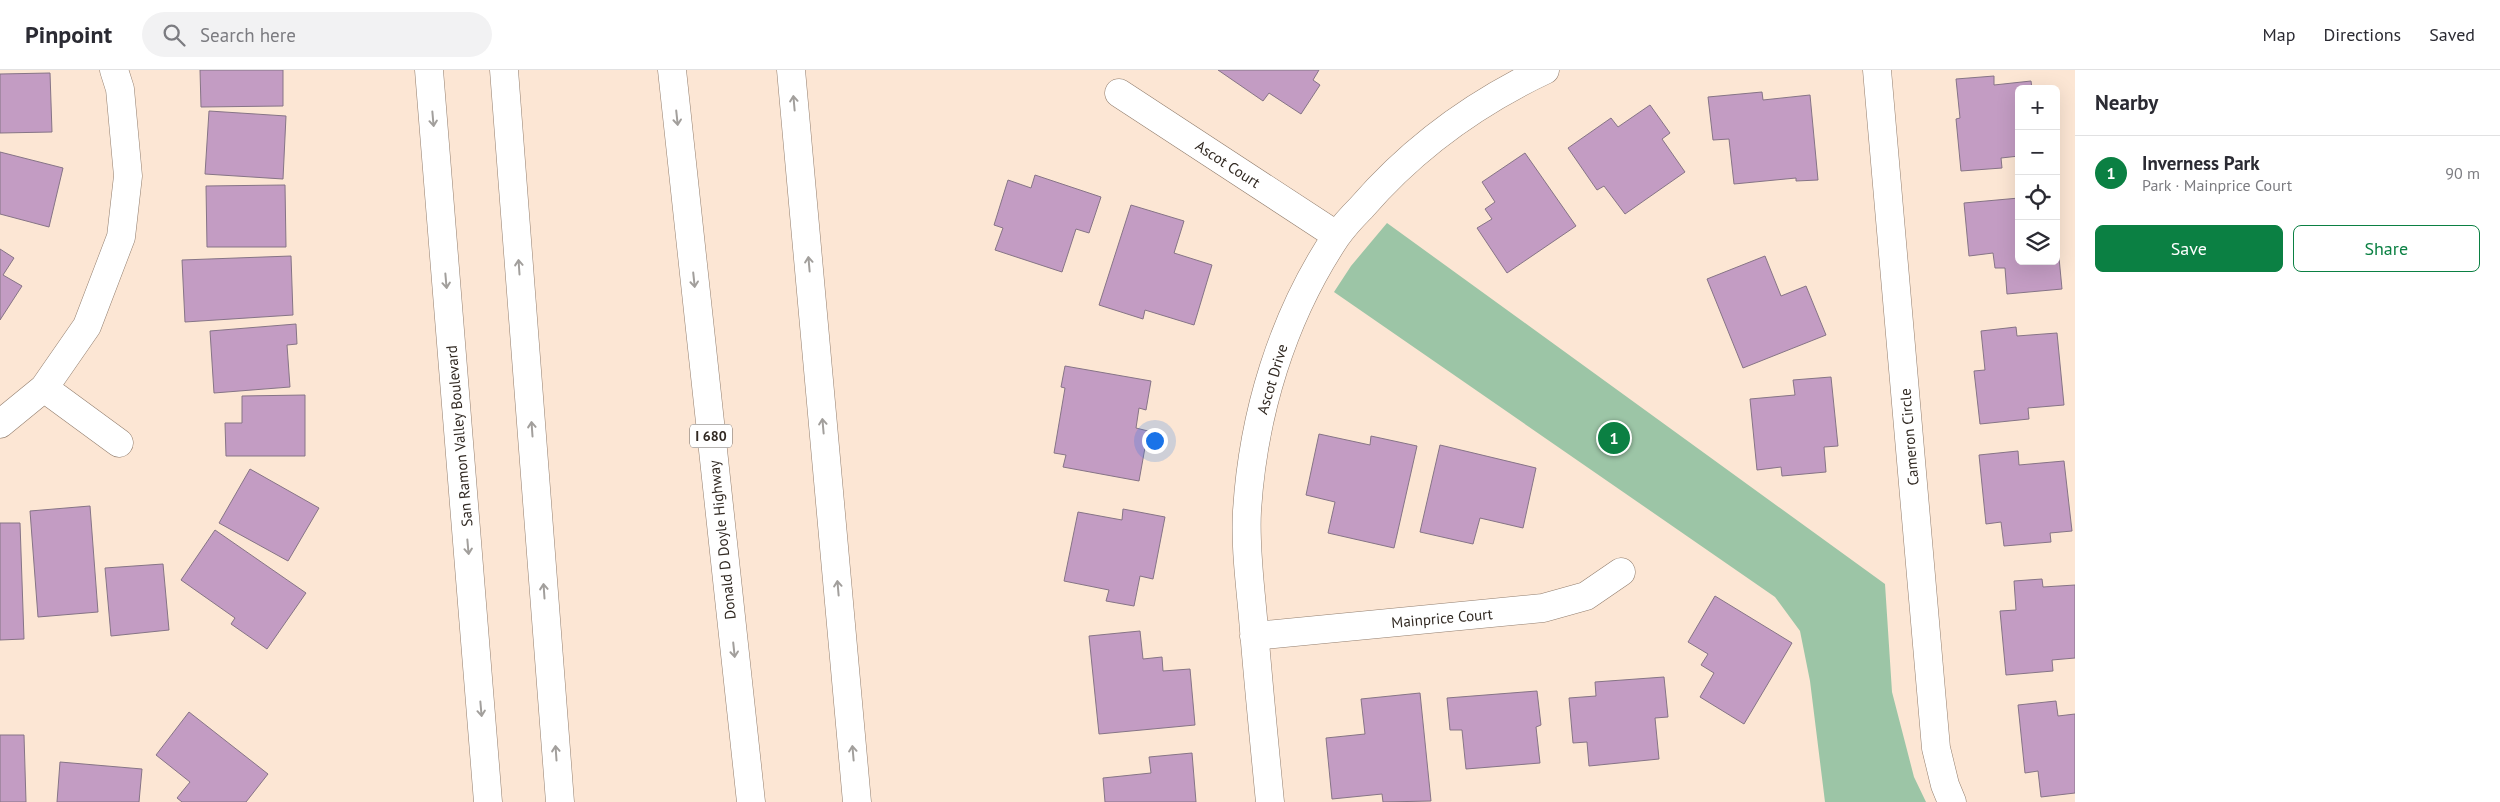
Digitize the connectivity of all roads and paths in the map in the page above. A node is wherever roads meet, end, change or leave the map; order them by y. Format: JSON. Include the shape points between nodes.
{"nodes":[{"id":1,"x":114,"y":70,"type":"edge"},
{"id":2,"x":429,"y":70,"type":"edge"},
{"id":3,"x":504,"y":70,"type":"edge"},
{"id":4,"x":672,"y":70,"type":"edge"},
{"id":5,"x":791,"y":70,"type":"edge"},
{"id":6,"x":1545,"y":70,"type":"edge"},
{"id":7,"x":1877,"y":70,"type":"edge"},
{"id":8,"x":1119,"y":93,"type":"dead end"},
{"id":9,"x":1336,"y":236,"type":"junction"},
{"id":10,"x":44,"y":388,"type":"junction"},
{"id":11,"x":0,"y":424,"type":"edge"},
{"id":12,"x":118,"y":443,"type":"dead end"},
{"id":13,"x":1621,"y":572,"type":"dead end"},
{"id":14,"x":1254,"y":636,"type":"junction"},
{"id":15,"x":488,"y":802,"type":"edge"},
{"id":16,"x":560,"y":802,"type":"edge"},
{"id":17,"x":750,"y":802,"type":"edge"},
{"id":18,"x":857,"y":802,"type":"edge"},
{"id":19,"x":1270,"y":802,"type":"edge"},
{"id":20,"x":1952,"y":802,"type":"edge"}],
"edges":[{"from":1,"to":10,"type":"main road","via":[[120,89],[128,176],[121,237],[87,326]]},
{"from":2,"to":15,"type":"main road","name":"San Ramon Valley Boulevard","one_way":true},
{"from":16,"to":3,"type":"main road","one_way":true},
{"from":4,"to":17,"type":"main road","name":"Donald D Doyle Highway","number":"I 680","one_way":true},
{"from":18,"to":5,"type":"main road","one_way":true},
{"from":6,"to":9,"type":"main road","name":"Ascot Drive","via":[[1509,88],[1423,146],[1381,185]]},
{"from":7,"to":20,"type":"main road","name":"Cameron Circle","via":[[1936,748]]},
{"from":8,"to":9,"type":"main road","name":"Ascot Court"},
{"from":9,"to":14,"type":"main road","name":"Ascot Drive","via":[[1286,333],[1265,391],[1251,462],[1247,514]]},
{"from":10,"to":11,"type":"main road"},
{"from":10,"to":12,"type":"main road"},
{"from":13,"to":14,"type":"main road","name":"Mainprice Court","via":[[1586,596],[1543,608]]},
{"from":14,"to":19,"type":"main road","name":"Ascot Drive"}]}
